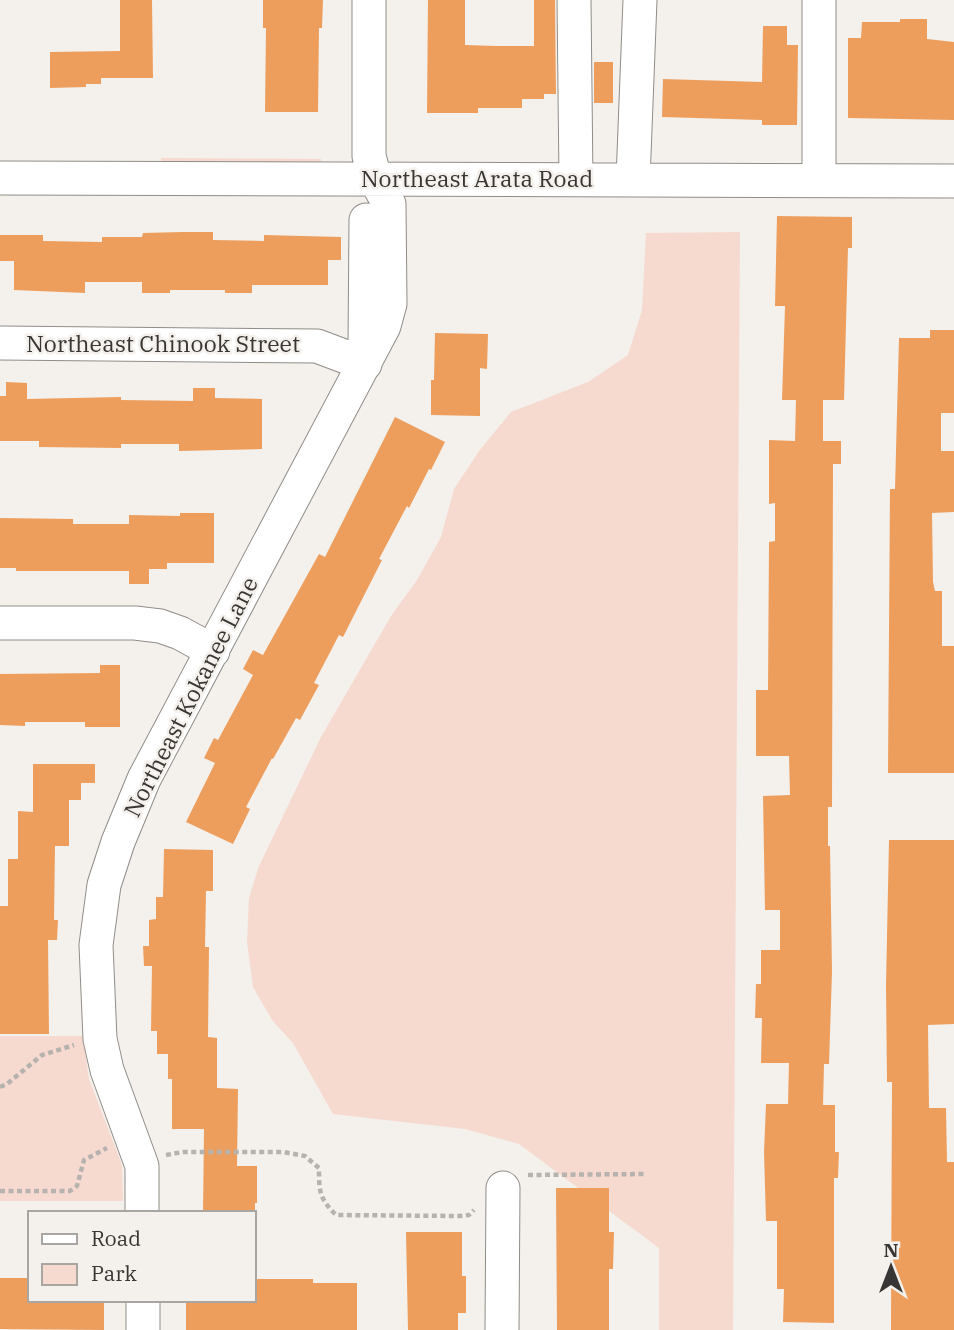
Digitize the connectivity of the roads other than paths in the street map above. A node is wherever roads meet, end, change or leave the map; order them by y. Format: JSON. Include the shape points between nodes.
{"nodes":[{"id":1,"x":369,"y":0,"type":"edge"},
{"id":2,"x":574,"y":0,"type":"edge"},
{"id":3,"x":640,"y":0,"type":"edge"},
{"id":4,"x":818,"y":0,"type":"edge"},
{"id":5,"x":0,"y":178,"type":"edge"},
{"id":6,"x":375,"y":179,"type":"junction"},
{"id":7,"x":576,"y":180,"type":"junction"},
{"id":8,"x":633,"y":180,"type":"junction"},
{"id":9,"x":818,"y":180,"type":"junction"},
{"id":10,"x":954,"y":181,"type":"edge"},
{"id":11,"x":0,"y":343,"type":"edge"},
{"id":12,"x":365,"y":364,"type":"junction"},
{"id":13,"x":0,"y":623,"type":"edge"},
{"id":14,"x":213,"y":651,"type":"junction"},
{"id":15,"x":502,"y":1190,"type":"road end"},
{"id":16,"x":142,"y":1211,"type":"edge"},
{"id":17,"x":143,"y":1302,"type":"edge"},
{"id":18,"x":143,"y":1330,"type":"edge"},
{"id":19,"x":502,"y":1330,"type":"edge"}],
"edges":[{"from":1,"to":6,"type":"street","via":[[369,156]]},
{"from":2,"to":7,"type":"street"},
{"from":3,"to":8,"type":"street"},
{"from":4,"to":9,"type":"street"},
{"from":5,"to":6,"type":"street","name":"Northeast Arata Road"},
{"from":6,"to":7,"type":"street","name":"Northeast Arata Road"},
{"from":6,"to":12,"type":"street","name":"Northeast Kokanee Lane","via":[[366,203]]},
{"from":7,"to":8,"type":"street","name":"Northeast Arata Road"},
{"from":8,"to":9,"type":"street","name":"Northeast Arata Road"},
{"from":9,"to":10,"type":"street","name":"Northeast Arata Road"},
{"from":11,"to":12,"type":"street","name":"Northeast Chinook Street","via":[[317,346]]},
{"from":12,"to":14,"type":"street","name":"Northeast Kokanee Lane"},
{"from":13,"to":14,"type":"street","via":[[160,626]]},
{"from":14,"to":16,"type":"street","name":"Northeast Kokanee Lane","via":[[144,779],[118,842],[104,885],[96,944],[100,1039],[136,1148]]},
{"from":15,"to":19,"type":"street"},
{"from":17,"to":18,"type":"street"}]}
